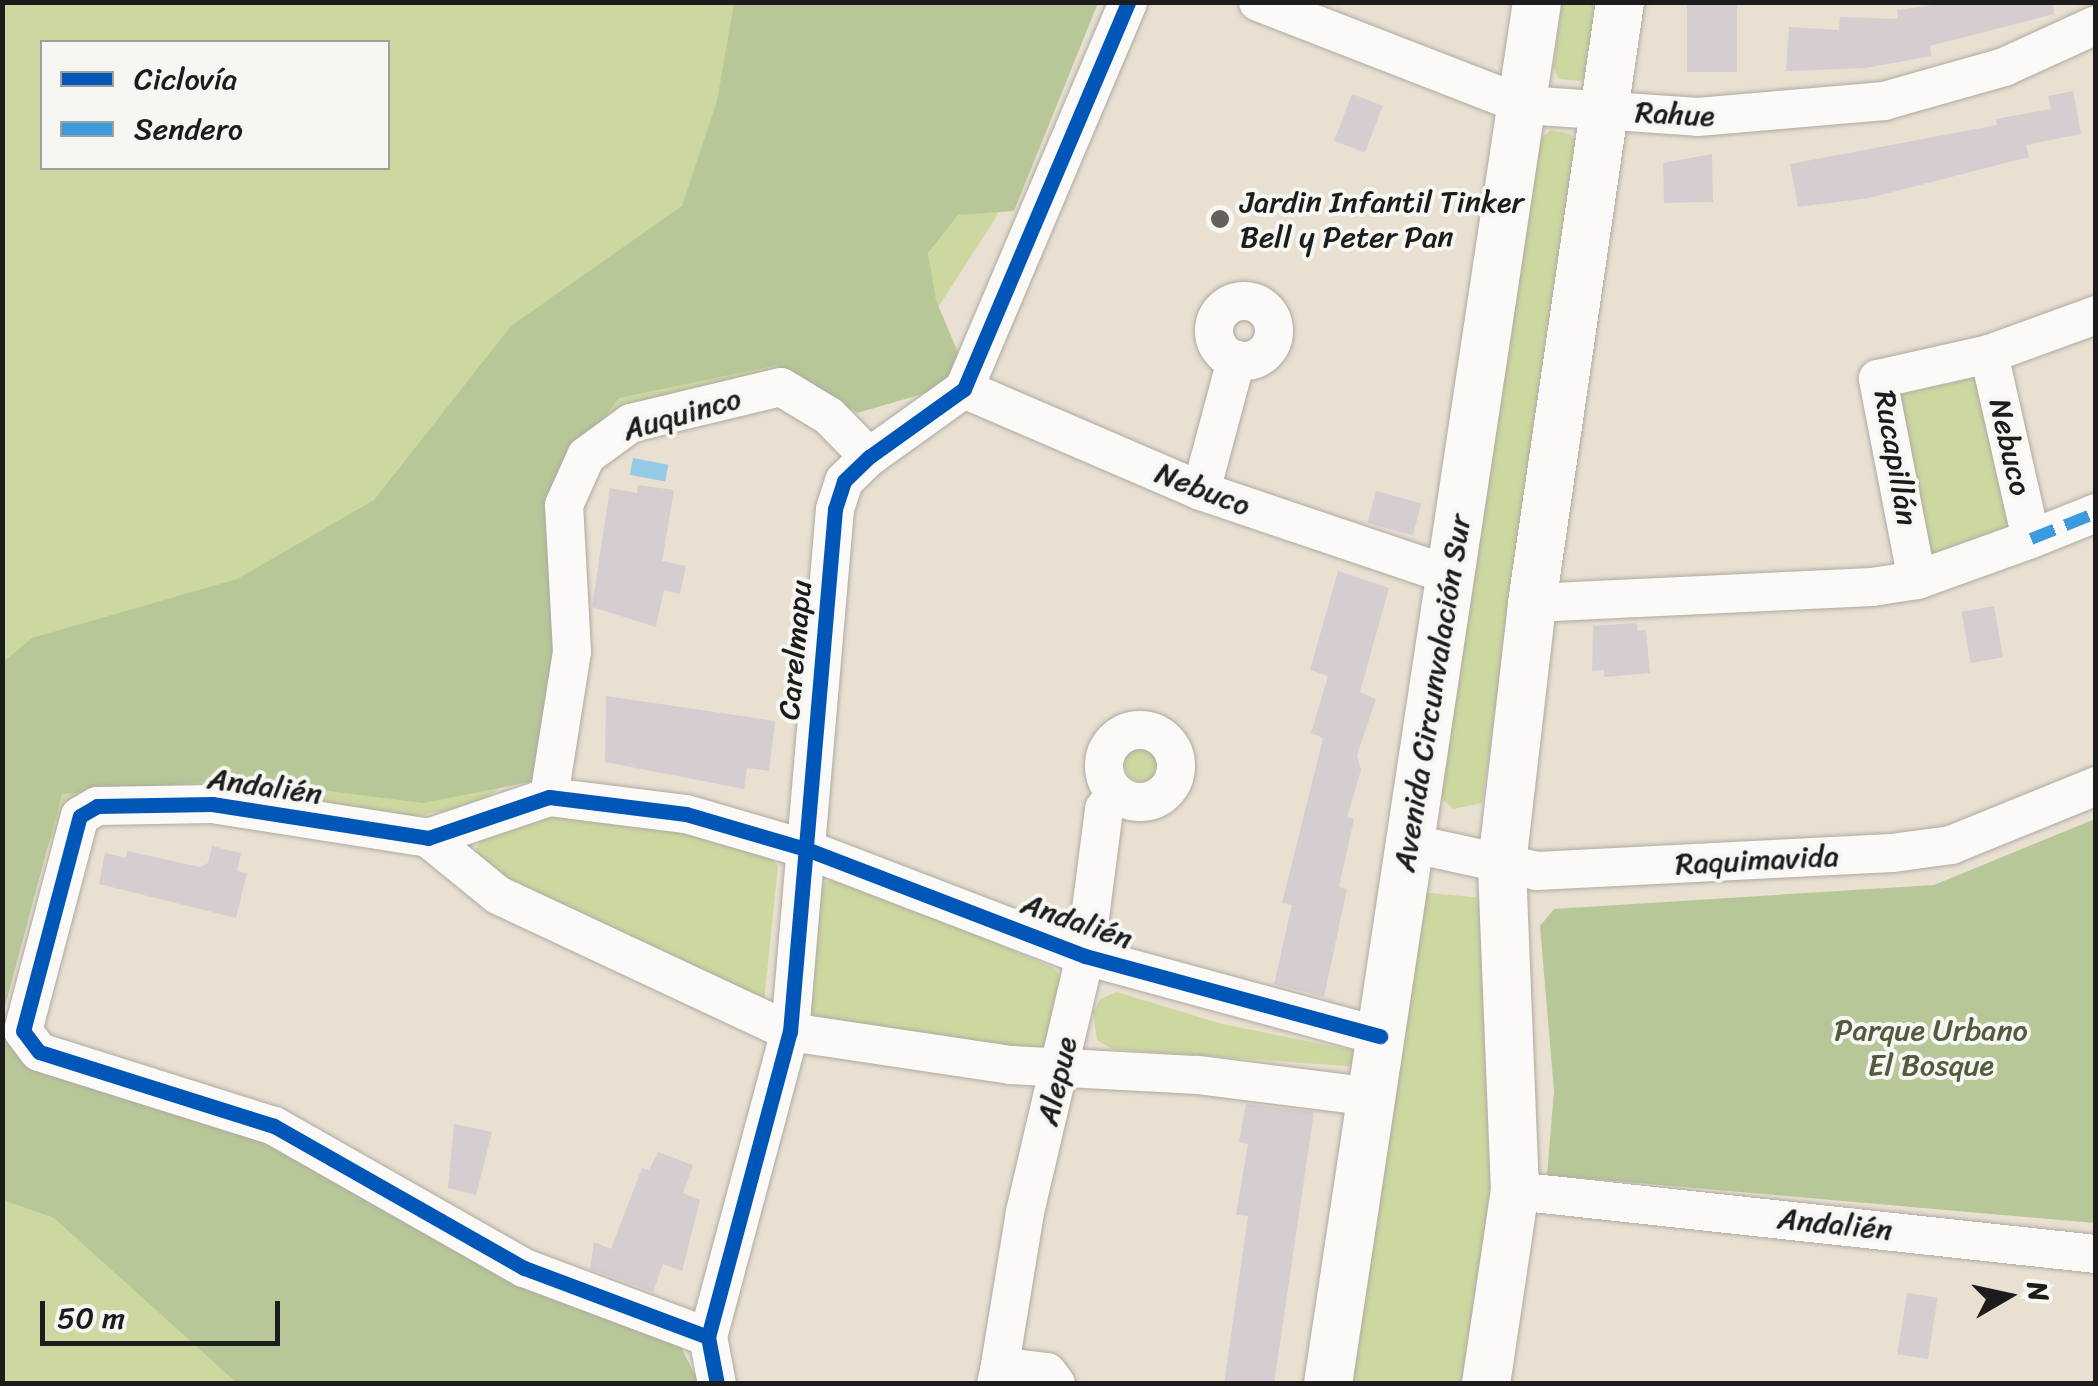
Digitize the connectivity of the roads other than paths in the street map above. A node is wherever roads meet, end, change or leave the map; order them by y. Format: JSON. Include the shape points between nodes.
{"nodes":[{"id":1,"x":1128,"y":2,"type":"edge"},
{"id":2,"x":1258,"y":2,"type":"edge"},
{"id":3,"x":1538,"y":2,"type":"edge"},
{"id":4,"x":1620,"y":2,"type":"edge"},
{"id":5,"x":2096,"y":25,"type":"edge"},
{"id":6,"x":1524,"y":105,"type":"junction"},
{"id":7,"x":1604,"y":110,"type":"junction"},
{"id":8,"x":2096,"y":316,"type":"edge"},
{"id":9,"x":1990,"y":354,"type":"junction"},
{"id":10,"x":1236,"y":360,"type":"dead end"},
{"id":11,"x":964,"y":389,"type":"junction"},
{"id":12,"x":868,"y":457,"type":"junction"},
{"id":13,"x":1201,"y":491,"type":"junction"},
{"id":14,"x":2096,"y":513,"type":"edge"},
{"id":15,"x":2030,"y":539,"type":"junction"},
{"id":16,"x":1449,"y":575,"type":"junction"},
{"id":17,"x":1917,"y":580,"type":"junction"},
{"id":18,"x":1532,"y":603,"type":"junction"},
{"id":19,"x":2096,"y":786,"type":"edge"},
{"id":20,"x":1116,"y":793,"type":"dead end"},
{"id":21,"x":549,"y":798,"type":"junction"},
{"id":22,"x":428,"y":838,"type":"junction"},
{"id":23,"x":1409,"y":843,"type":"junction"},
{"id":24,"x":806,"y":848,"type":"junction"},
{"id":25,"x":1502,"y":864,"type":"junction"},
{"id":26,"x":1085,"y":956,"type":"junction"},
{"id":27,"x":790,"y":1032,"type":"junction"},
{"id":28,"x":1380,"y":1036,"type":"junction"},
{"id":29,"x":1062,"y":1066,"type":"junction"},
{"id":30,"x":1371,"y":1097,"type":"junction"},
{"id":31,"x":1515,"y":1191,"type":"junction"},
{"id":32,"x":2095,"y":1255,"type":"edge"},
{"id":33,"x":708,"y":1337,"type":"junction"},
{"id":34,"x":997,"y":1377,"type":"edge"},
{"id":35,"x":718,"y":1384,"type":"edge"},
{"id":36,"x":1056,"y":1384,"type":"edge"},
{"id":37,"x":1328,"y":1384,"type":"edge"},
{"id":38,"x":1486,"y":1384,"type":"edge"}],
"edges":[{"from":1,"to":11,"type":"street"},
{"from":2,"to":6,"type":"street","name":"Rahue"},
{"from":3,"to":6,"type":"main road","name":"Avenida Circunvalación Sur"},
{"from":4,"to":7,"type":"main road"},
{"from":5,"to":7,"type":"street","name":"Rahue","via":[[2004,67],[1884,101],[1760,117]]},
{"from":6,"to":7,"type":"street","name":"Rahue"},
{"from":6,"to":16,"type":"main road","name":"Avenida Circunvalación Sur"},
{"from":7,"to":18,"type":"main road"},
{"from":8,"to":9,"type":"street","name":"Rucapillán"},
{"from":9,"to":15,"type":"street","name":"Nebuco"},
{"from":9,"to":17,"type":"street","name":"Rucapillán","via":[[1878,379]]},
{"from":10,"to":13,"type":"street"},
{"from":11,"to":12,"type":"street","name":"Carelmapu"},
{"from":11,"to":13,"type":"street","name":"Nebuco"},
{"from":12,"to":21,"type":"street","name":"Auquinco","via":[[828,416],[780,387],[631,423],[586,456],[564,505],[572,652]]},
{"from":12,"to":24,"type":"street","name":"Carelmapu","via":[[844,481],[834,509]]},
{"from":13,"to":16,"type":"street","name":"Nebuco"},
{"from":14,"to":15,"type":"street","name":"Nebuco"},
{"from":15,"to":17,"type":"street","name":"Nebuco"},
{"from":16,"to":23,"type":"main road","name":"Avenida Circunvalación Sur"},
{"from":17,"to":18,"type":"street","name":"Nebuco"},
{"from":18,"to":25,"type":"main road"},
{"from":19,"to":25,"type":"street","name":"Raquimavida","via":[[1950,845],[1892,853],[1538,871]]},
{"from":20,"to":26,"type":"street","name":"Alepue","via":[[1104,809]]},
{"from":21,"to":22,"type":"street","name":"Andalién"},
{"from":21,"to":24,"type":"street","name":"Andalién","via":[[686,814]]},
{"from":22,"to":27,"type":"street","via":[[498,895]]},
{"from":22,"to":33,"type":"street","name":"Andalién","via":[[212,804],[97,806],[80,816],[24,1031],[39,1052],[274,1126],[524,1268]]},
{"from":23,"to":25,"type":"street","name":"Raquimavida"},
{"from":23,"to":28,"type":"main road","name":"Avenida Circunvalación Sur"},
{"from":24,"to":26,"type":"street","name":"Andalién"},
{"from":24,"to":27,"type":"street","name":"Carelmapu"},
{"from":25,"to":31,"type":"main road"},
{"from":26,"to":28,"type":"street","name":"Andalién"},
{"from":26,"to":29,"type":"street","name":"Alepue"},
{"from":27,"to":29,"type":"street"},
{"from":27,"to":33,"type":"street","name":"Carelmapu"},
{"from":28,"to":30,"type":"main road","name":"Avenida Circunvalación Sur"},
{"from":29,"to":30,"type":"street"},
{"from":29,"to":34,"type":"street","name":"Alepue","via":[[1025,1212]]},
{"from":30,"to":37,"type":"main road","name":"Avenida Circunvalación Sur"},
{"from":31,"to":32,"type":"street","name":"Andalién"},
{"from":31,"to":38,"type":"main road"},
{"from":33,"to":35,"type":"street","name":"Carelmapu"},
{"from":34,"to":36,"type":"street","name":"Alepue","via":[[1032,1368]]}]}
